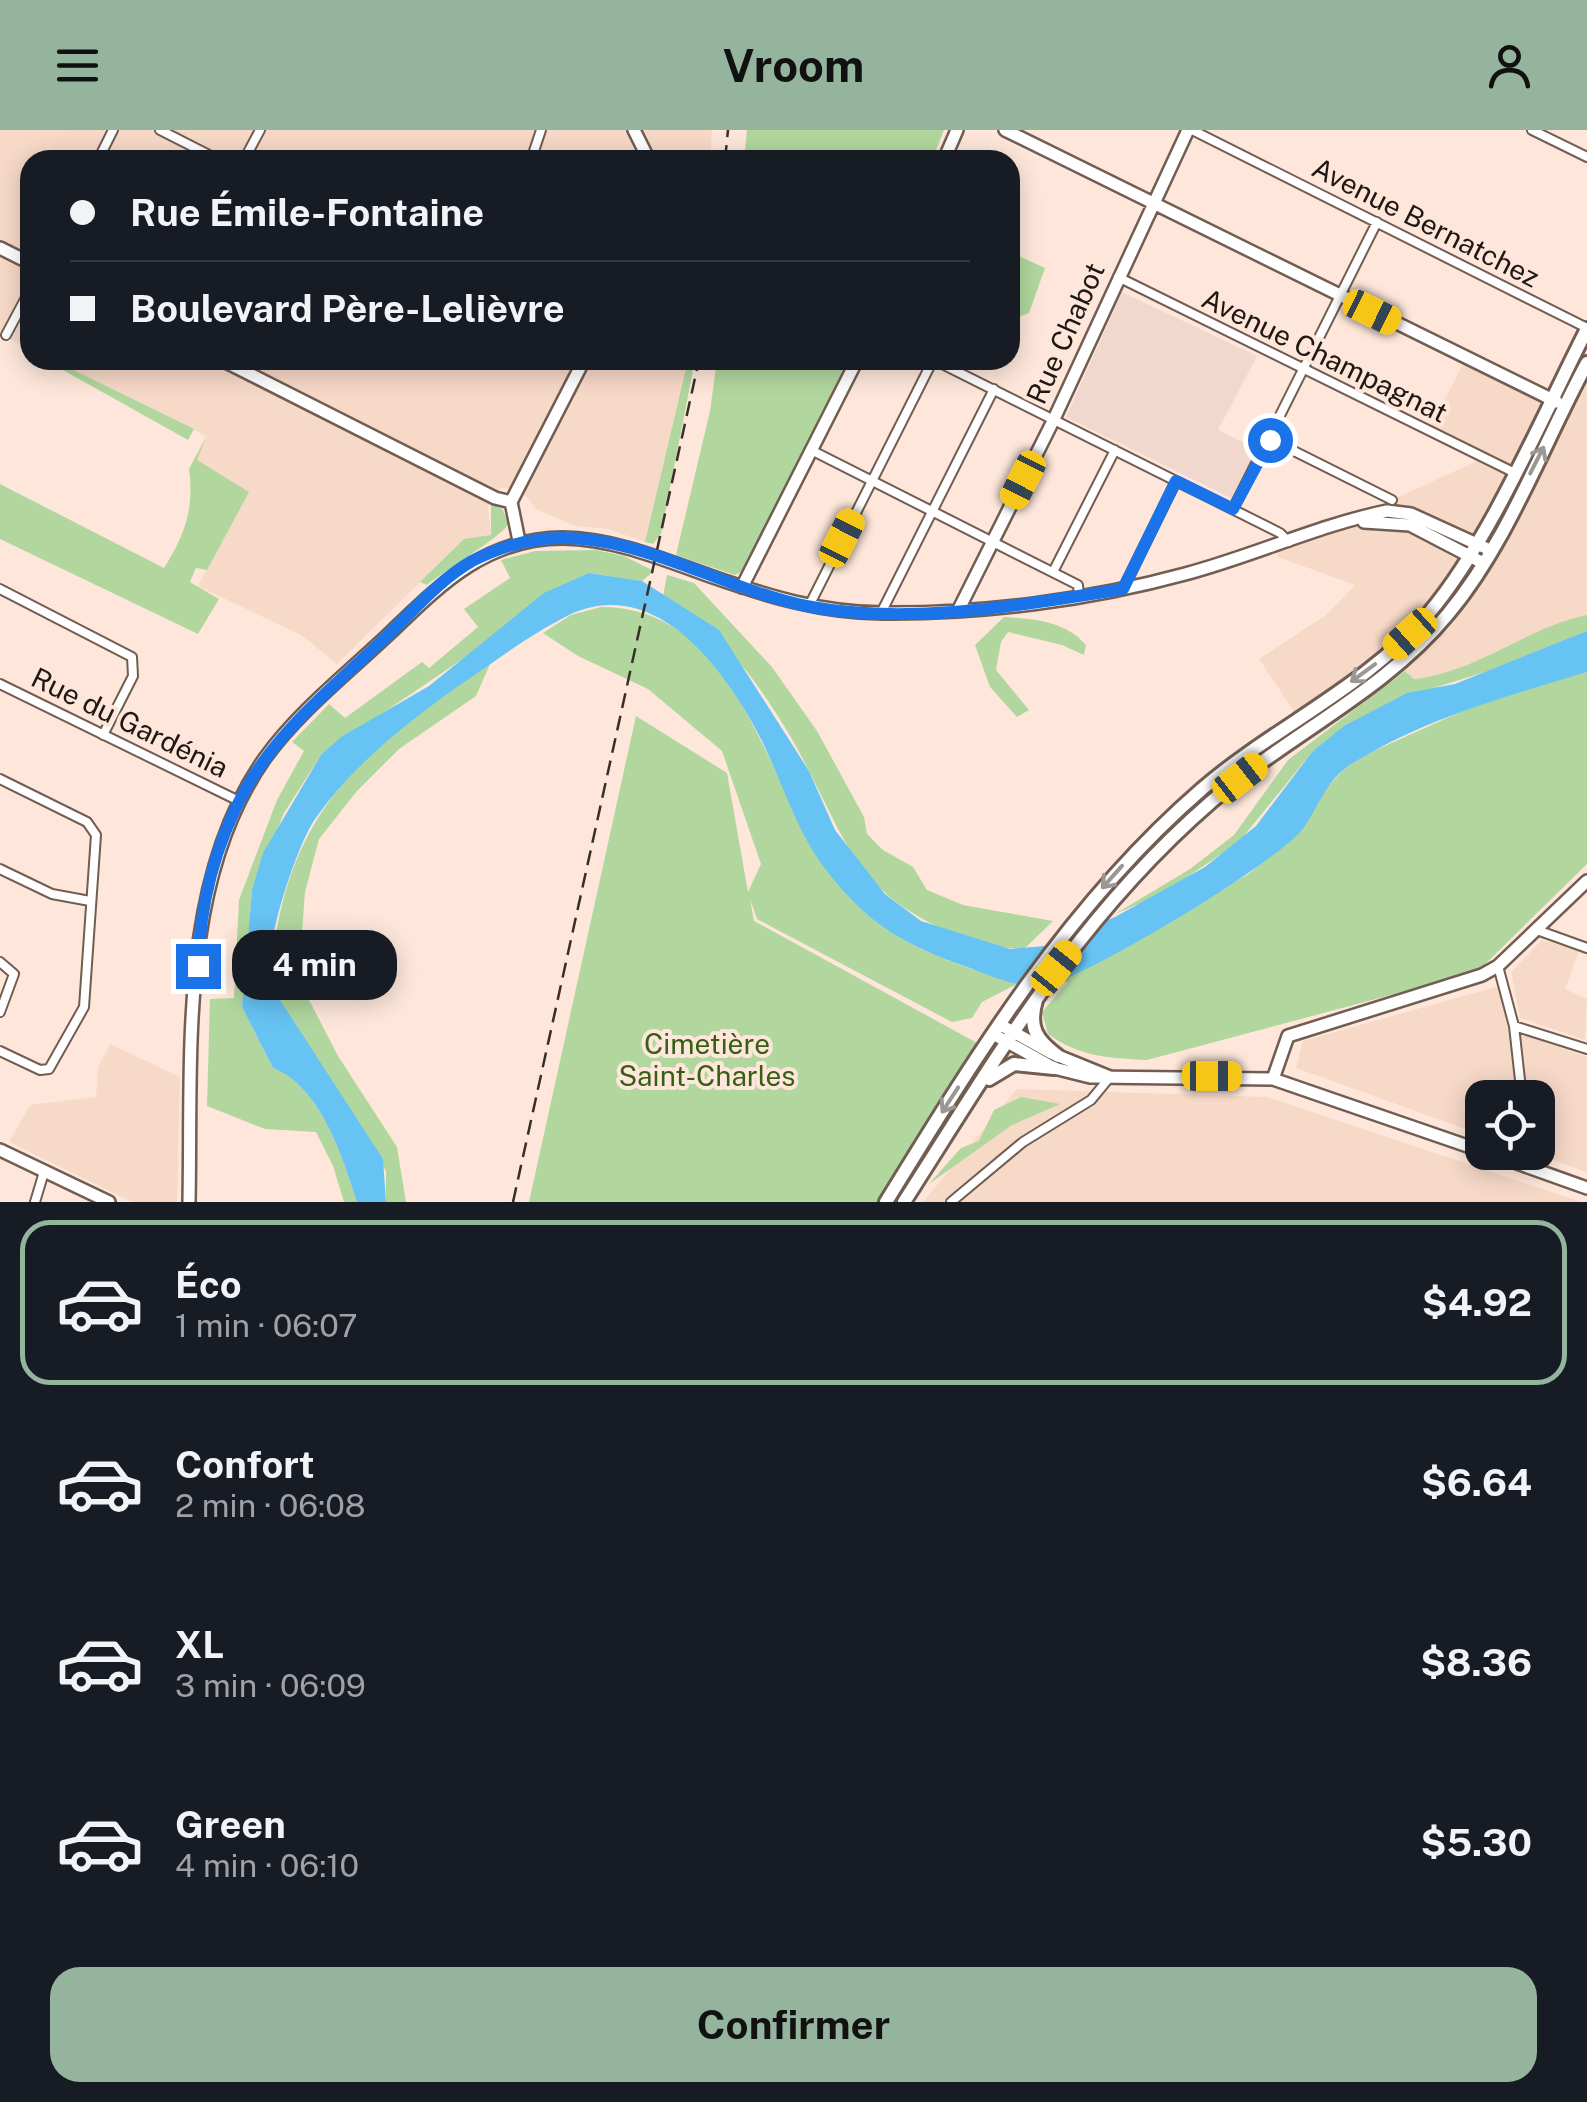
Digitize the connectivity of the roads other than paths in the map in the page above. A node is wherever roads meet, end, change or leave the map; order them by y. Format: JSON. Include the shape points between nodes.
{"nodes":[{"id":1,"x":160,"y":130,"type":"edge"},
{"id":2,"x":1005,"y":130,"type":"edge"},
{"id":3,"x":1190,"y":130,"type":"edge"},
{"id":4,"x":1532,"y":130,"type":"edge"},
{"id":5,"x":199,"y":150,"type":"edge"},
{"id":6,"x":1587,"y":157,"type":"edge"},
{"id":7,"x":1153,"y":202,"type":"junction"},
{"id":8,"x":1376,"y":222,"type":"junction"},
{"id":9,"x":1117,"y":276,"type":"junction"},
{"id":10,"x":1341,"y":296,"type":"junction"},
{"id":11,"x":20,"y":309,"type":"edge"},
{"id":12,"x":1587,"y":328,"type":"edge"},
{"id":13,"x":6,"y":335,"type":"dead end"},
{"id":14,"x":1587,"y":364,"type":"edge"},
{"id":15,"x":242,"y":370,"type":"edge"},
{"id":16,"x":579,"y":370,"type":"edge"},
{"id":17,"x":852,"y":370,"type":"edge"},
{"id":18,"x":929,"y":370,"type":"edge"},
{"id":19,"x":954,"y":370,"type":"edge"},
{"id":20,"x":1304,"y":371,"type":"junction"},
{"id":21,"x":994,"y":390,"type":"junction"},
{"id":22,"x":1557,"y":403,"type":"junction"},
{"id":23,"x":1054,"y":419,"type":"junction"},
{"id":24,"x":1270,"y":440,"type":"junction"},
{"id":25,"x":812,"y":450,"type":"junction"},
{"id":26,"x":1115,"y":450,"type":"junction"},
{"id":27,"x":1513,"y":472,"type":"junction"},
{"id":28,"x":872,"y":480,"type":"junction"},
{"id":29,"x":1176,"y":481,"type":"junction"},
{"id":30,"x":1392,"y":500,"type":"dead end"},
{"id":31,"x":512,"y":502,"type":"junction"},
{"id":32,"x":1233,"y":509,"type":"junction"},
{"id":33,"x":932,"y":511,"type":"junction"},
{"id":34,"x":519,"y":542,"type":"junction"},
{"id":35,"x":991,"y":542,"type":"junction"},
{"id":36,"x":1289,"y":542,"type":"junction"},
{"id":37,"x":1472,"y":549,"type":"junction"},
{"id":38,"x":1487,"y":557,"type":"junction"},
{"id":39,"x":1052,"y":572,"type":"junction"},
{"id":40,"x":742,"y":588,"type":"junction"},
{"id":41,"x":0,"y":589,"type":"edge"},
{"id":42,"x":1123,"y":589,"type":"junction"},
{"id":43,"x":1079,"y":596,"type":"junction"},
{"id":44,"x":810,"y":606,"type":"junction"},
{"id":45,"x":959,"y":609,"type":"junction"},
{"id":46,"x":880,"y":613,"type":"junction"},
{"id":47,"x":0,"y":684,"type":"edge"},
{"id":48,"x":103,"y":735,"type":"junction"},
{"id":49,"x":0,"y":779,"type":"edge"},
{"id":50,"x":239,"y":801,"type":"junction"},
{"id":51,"x":0,"y":869,"type":"edge"},
{"id":52,"x":1585,"y":884,"type":"edge"},
{"id":53,"x":90,"y":901,"type":"junction"},
{"id":54,"x":1537,"y":930,"type":"junction"},
{"id":55,"x":1587,"y":948,"type":"edge"},
{"id":56,"x":0,"y":962,"type":"edge"},
{"id":57,"x":1498,"y":966,"type":"junction"},
{"id":58,"x":1038,"y":990,"type":"junction"},
{"id":59,"x":0,"y":1012,"type":"edge"},
{"id":60,"x":1514,"y":1026,"type":"junction"},
{"id":61,"x":1002,"y":1033,"type":"junction"},
{"id":62,"x":0,"y":1050,"type":"edge"},
{"id":63,"x":1587,"y":1050,"type":"edge"},
{"id":64,"x":1056,"y":1062,"type":"junction"},
{"id":65,"x":1110,"y":1077,"type":"junction"},
{"id":66,"x":1272,"y":1079,"type":"junction"},
{"id":67,"x":1520,"y":1080,"type":"edge"},
{"id":68,"x":968,"y":1103,"type":"junction"},
{"id":69,"x":1465,"y":1145,"type":"edge"},
{"id":70,"x":0,"y":1150,"type":"edge"},
{"id":71,"x":1535,"y":1170,"type":"edge"},
{"id":72,"x":44,"y":1172,"type":"junction"},
{"id":73,"x":1587,"y":1188,"type":"edge"},
{"id":74,"x":35,"y":1202,"type":"edge"},
{"id":75,"x":108,"y":1202,"type":"edge"},
{"id":76,"x":189,"y":1202,"type":"edge"},
{"id":77,"x":886,"y":1202,"type":"edge"},
{"id":78,"x":904,"y":1202,"type":"edge"},
{"id":79,"x":952,"y":1202,"type":"edge"}],
"edges":[{"from":1,"to":5,"type":"street"},
{"from":2,"to":7,"type":"main road"},
{"from":3,"to":7,"type":"main road","name":"Rue Chabot"},
{"from":3,"to":8,"type":"street","name":"Avenue Bernatchez"},
{"from":4,"to":6,"type":"street"},
{"from":7,"to":9,"type":"main road","name":"Rue Chabot"},
{"from":7,"to":10,"type":"main road"},
{"from":8,"to":10,"type":"street"},
{"from":8,"to":12,"type":"street","name":"Avenue Bernatchez"},
{"from":9,"to":20,"type":"street","name":"Avenue Champagnat"},
{"from":9,"to":23,"type":"main road","name":"Rue Chabot"},
{"from":10,"to":20,"type":"street"},
{"from":10,"to":22,"type":"main road"},
{"from":11,"to":13,"type":"street"},
{"from":12,"to":22,"type":"main road"},
{"from":14,"to":22,"type":"main road"},
{"from":15,"to":31,"type":"main road"},
{"from":16,"to":31,"type":"main road"},
{"from":17,"to":25,"type":"main road"},
{"from":18,"to":28,"type":"street"},
{"from":19,"to":21,"type":"street"},
{"from":20,"to":24,"type":"street"},
{"from":20,"to":27,"type":"street","name":"Avenue Champagnat"},
{"from":21,"to":23,"type":"street"},
{"from":21,"to":33,"type":"street"},
{"from":22,"to":27,"type":"main road"},
{"from":38,"to":22,"type":"main road","one_way":true},
{"from":23,"to":26,"type":"street"},
{"from":23,"to":35,"type":"main road","name":"Rue Chabot"},
{"from":24,"to":30,"type":"street"},
{"from":24,"to":32,"type":"street"},
{"from":25,"to":28,"type":"street"},
{"from":25,"to":40,"type":"main road"},
{"from":26,"to":29,"type":"street"},
{"from":26,"to":39,"type":"street"},
{"from":27,"to":37,"type":"main road"},
{"from":28,"to":33,"type":"street"},
{"from":28,"to":44,"type":"street"},
{"from":29,"to":32,"type":"street"},
{"from":29,"to":42,"type":"street"},
{"from":31,"to":34,"type":"main road"},
{"from":32,"to":36,"type":"street"},
{"from":33,"to":35,"type":"street"},
{"from":33,"to":46,"type":"street"},
{"from":34,"to":40,"type":"main road","via":[[607,543]]},
{"from":34,"to":50,"type":"main road","via":[[448,578],[288,731]]},
{"from":35,"to":39,"type":"street"},
{"from":35,"to":45,"type":"main road","name":"Rue Chabot"},
{"from":36,"to":37,"type":"main road","via":[[1376,520]]},
{"from":36,"to":42,"type":"main road"},
{"from":37,"to":38,"type":"main road"},
{"from":37,"to":61,"type":"main road","one_way":true,"via":[[1410,634],[1202,789],[1127,860],[1022,992]]},
{"from":38,"to":58,"type":"main road","via":[[1415,650],[1213,800],[1132,877]]},
{"from":39,"to":43,"type":"street","via":[[1078,585]]},
{"from":40,"to":44,"type":"main road"},
{"from":41,"to":48,"type":"street","via":[[132,657],[133,676]]},
{"from":42,"to":43,"type":"main road"},
{"from":43,"to":45,"type":"main road"},
{"from":44,"to":46,"type":"main road"},
{"from":45,"to":46,"type":"main road"},
{"from":47,"to":48,"type":"street","name":"Rue du Gardénia"},
{"from":48,"to":50,"type":"street","name":"Rue du Gardénia"},
{"from":49,"to":53,"type":"street","via":[[94,829]]},
{"from":50,"to":76,"type":"main road","via":[[202,908]]},
{"from":51,"to":53,"type":"street","via":[[52,894]]},
{"from":52,"to":54,"type":"main road"},
{"from":53,"to":62,"type":"street","via":[[84,1007],[56,1064],[40,1070]]},
{"from":54,"to":55,"type":"street"},
{"from":54,"to":57,"type":"main road"},
{"from":56,"to":59,"type":"street","via":[[14,974]]},
{"from":57,"to":60,"type":"street"},
{"from":57,"to":66,"type":"main road","via":[[1445,990],[1299,1030],[1282,1046]]},
{"from":58,"to":61,"type":"main road"},
{"from":58,"to":64,"type":"main road","via":[[1032,1026]]},
{"from":60,"to":63,"type":"street"},
{"from":60,"to":67,"type":"street"},
{"from":61,"to":64,"type":"main road"},
{"from":61,"to":68,"type":"main road"},
{"from":61,"to":77,"type":"main road","one_way":true},
{"from":64,"to":65,"type":"main road"},
{"from":64,"to":68,"type":"main road","via":[[1003,1067]]},
{"from":65,"to":66,"type":"main road"},
{"from":65,"to":79,"type":"street","via":[[1091,1100],[1022,1142]]},
{"from":66,"to":69,"type":"main road"},
{"from":68,"to":78,"type":"main road"},
{"from":70,"to":72,"type":"main road"},
{"from":71,"to":73,"type":"main road"},
{"from":72,"to":74,"type":"street"},
{"from":72,"to":75,"type":"main road"}]}
